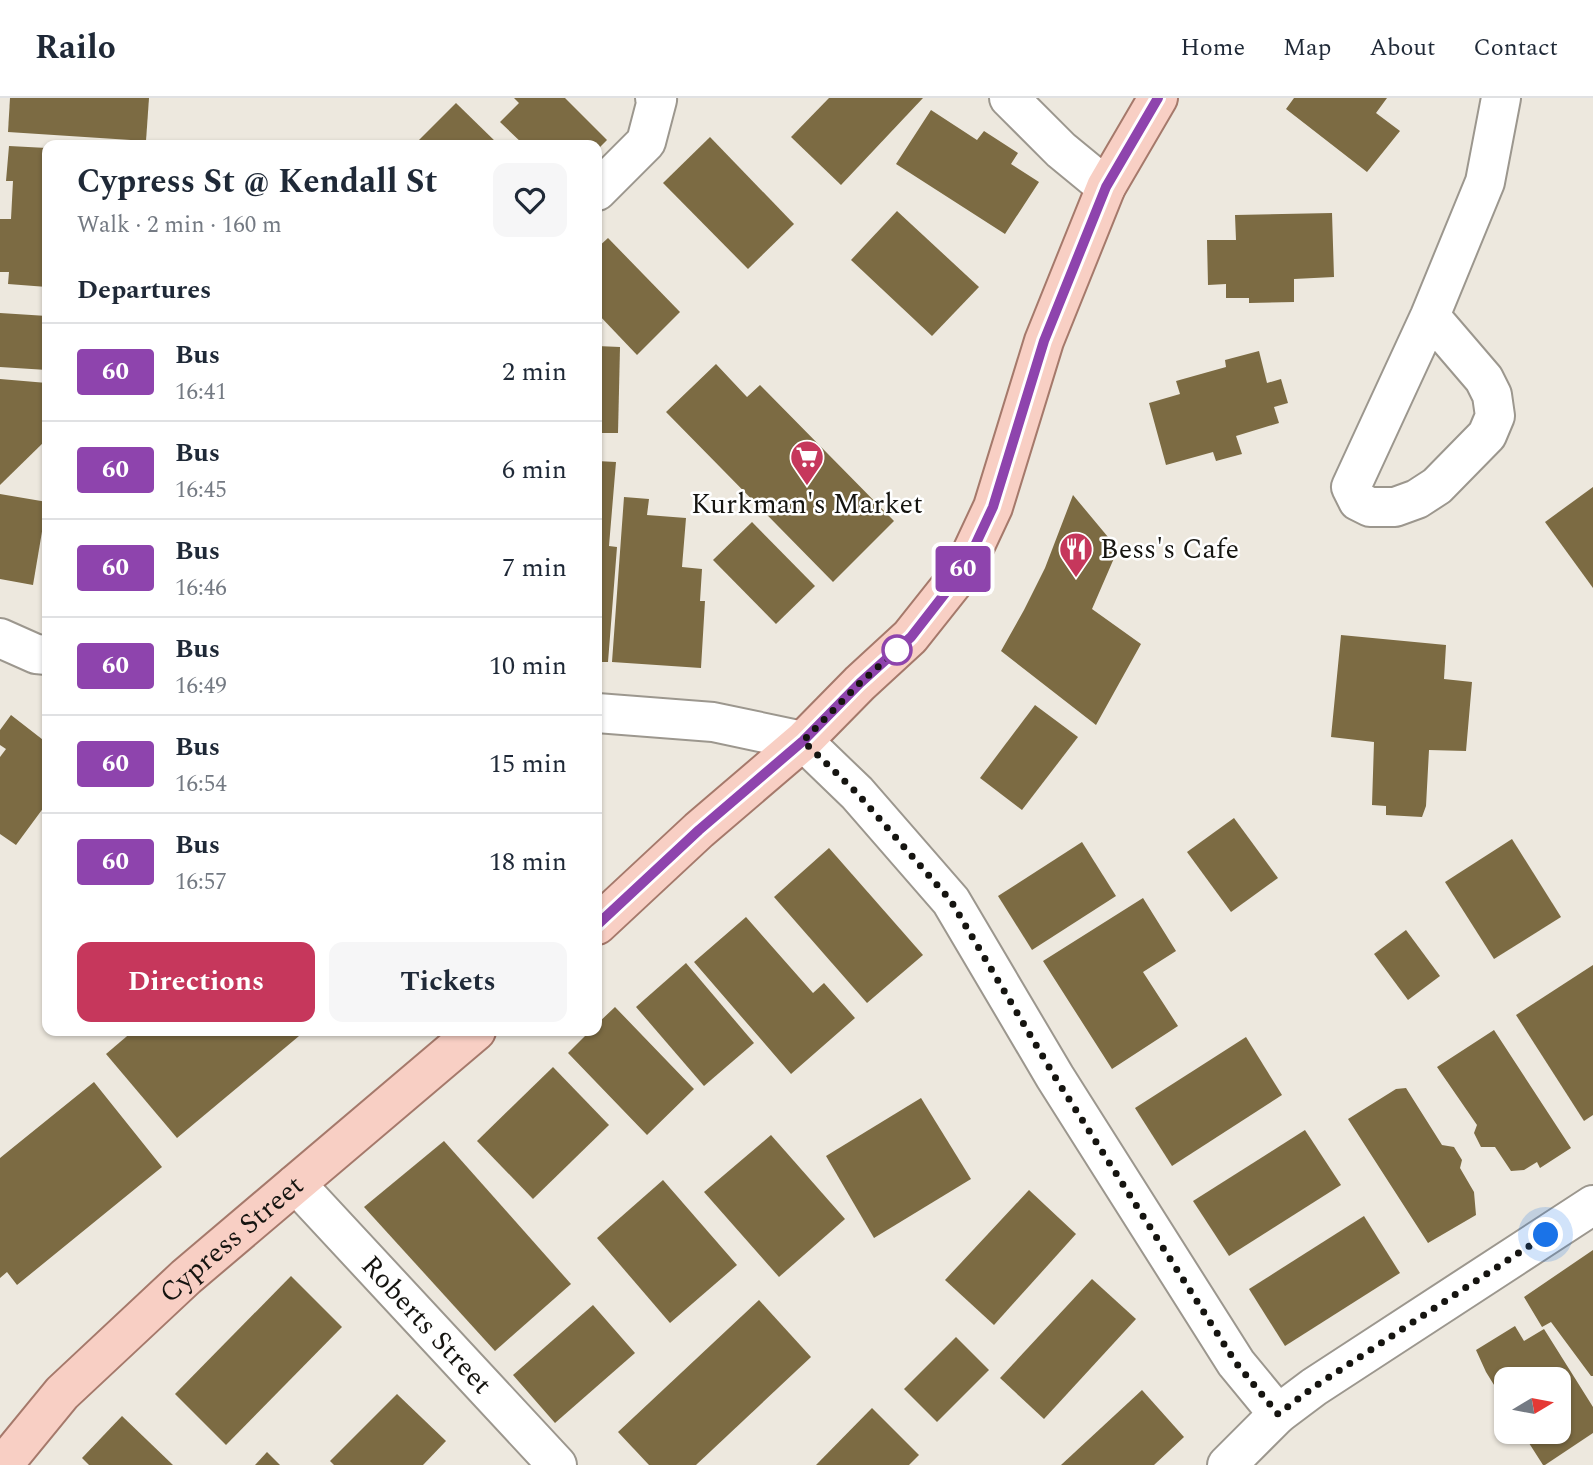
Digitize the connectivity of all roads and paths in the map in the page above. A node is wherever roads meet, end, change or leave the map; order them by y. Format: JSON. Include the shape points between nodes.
{"nodes":[{"id":1,"x":655,"y":98,"type":"edge"},
{"id":2,"x":1009,"y":98,"type":"edge"},
{"id":3,"x":1158,"y":98,"type":"edge"},
{"id":4,"x":1501,"y":98,"type":"edge"},
{"id":5,"x":602,"y":186,"type":"edge"},
{"id":6,"x":1106,"y":187,"type":"junction"},
{"id":7,"x":1430,"y":316,"type":"junction"},
{"id":8,"x":602,"y":713,"type":"edge"},
{"id":9,"x":803,"y":741,"type":"junction"},
{"id":10,"x":602,"y":920,"type":"edge"},
{"id":11,"x":470,"y":1036,"type":"edge"},
{"id":12,"x":296,"y":1184,"type":"junction"},
{"id":13,"x":1593,"y":1205,"type":"edge"},
{"id":14,"x":1278,"y":1414,"type":"junction"},
{"id":15,"x":3,"y":1465,"type":"edge"},
{"id":16,"x":557,"y":1465,"type":"edge"},
{"id":17,"x":1227,"y":1465,"type":"edge"}],
"edges":[{"from":1,"to":5,"type":"street","via":[[646,142]]},
{"from":2,"to":6,"type":"street"},
{"from":3,"to":6,"type":"main road"},
{"from":4,"to":7,"type":"street","via":[[1485,182]]},
{"from":6,"to":9,"type":"main road","via":[[1044,341],[993,507],[964,569],[911,637]]},
{"from":7,"to":7,"type":"street","via":[[1351,487],[1358,501],[1370,507],[1395,507],[1437,486],[1487,435],[1495,416],[1484,379]]},
{"from":8,"to":9,"type":"street","via":[[713,722]]},
{"from":9,"to":10,"type":"main road"},
{"from":9,"to":14,"type":"street","via":[[857,793],[951,901],[1228,1352]]},
{"from":11,"to":12,"type":"main road","name":"Cypress Street"},
{"from":12,"to":15,"type":"main road","name":"Cypress Street","via":[[186,1277],[62,1393]]},
{"from":12,"to":16,"type":"street","name":"Roberts Street"},
{"from":13,"to":14,"type":"street"},
{"from":14,"to":17,"type":"street"}]}
